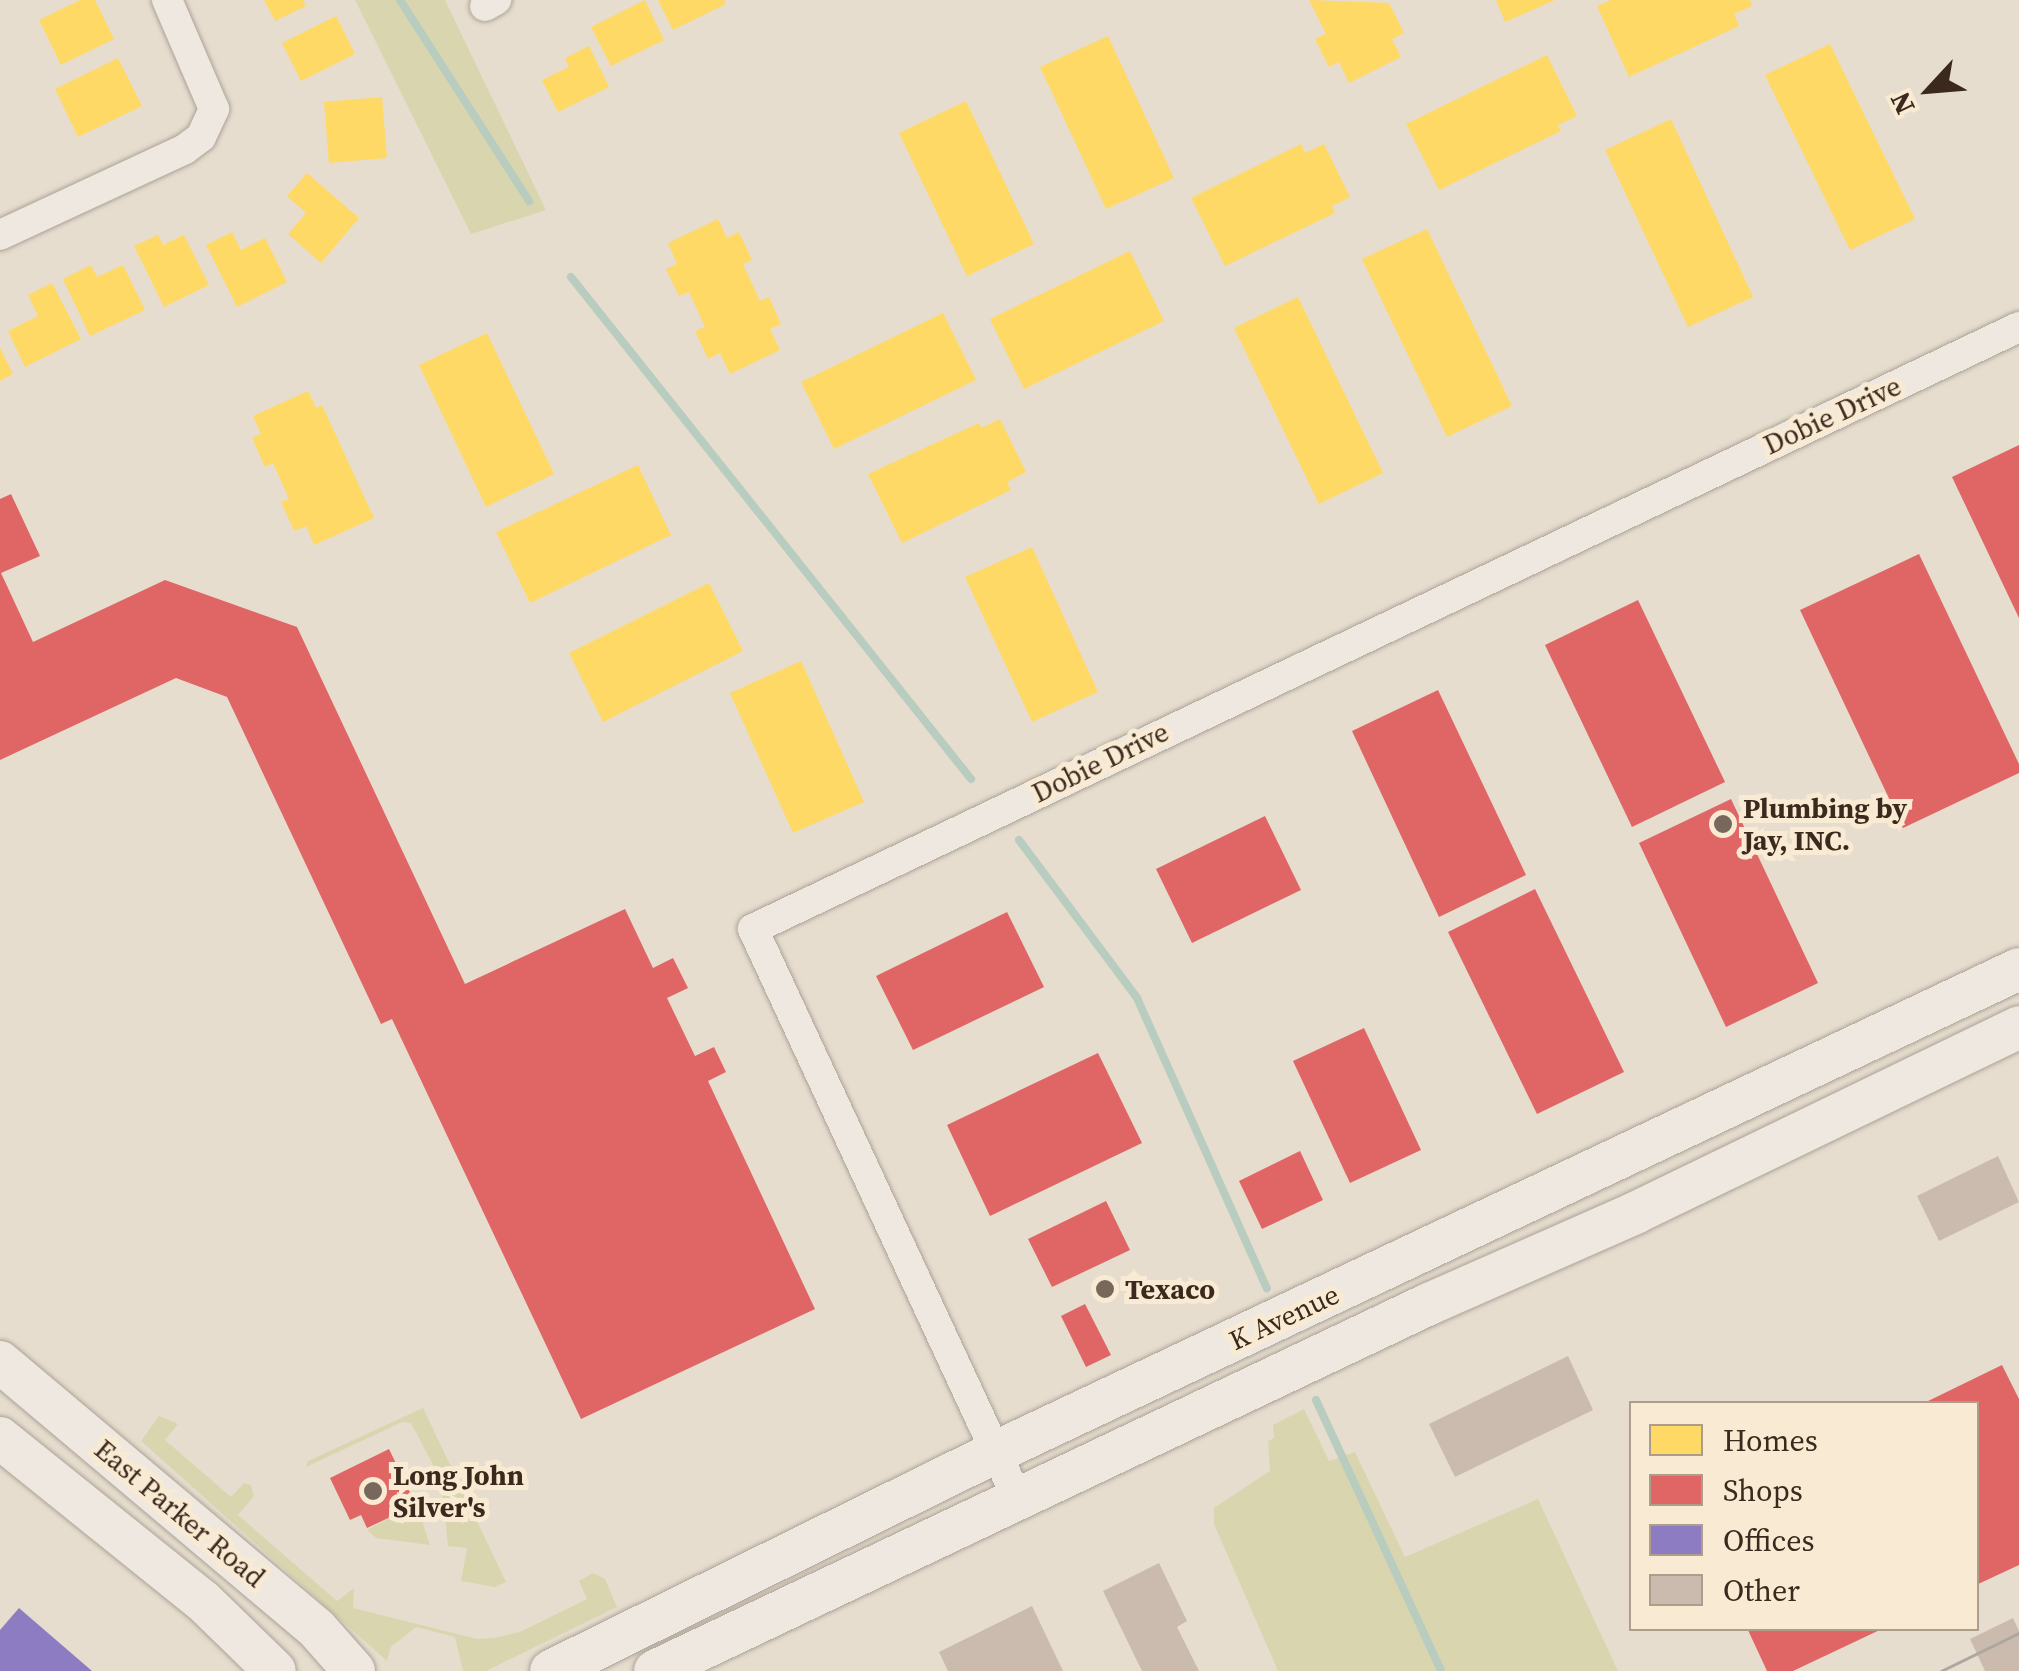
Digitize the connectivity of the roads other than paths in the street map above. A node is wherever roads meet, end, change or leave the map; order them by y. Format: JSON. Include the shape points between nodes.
{"nodes":[{"id":1,"x":167,"y":0,"type":"edge"},
{"id":2,"x":0,"y":236,"type":"edge"},
{"id":3,"x":2019,"y":327,"type":"edge"},
{"id":4,"x":2019,"y":969,"type":"edge"},
{"id":5,"x":2019,"y":1027,"type":"edge"},
{"id":6,"x":1664,"y":1140,"type":"junction"},
{"id":7,"x":1687,"y":1188,"type":"junction"},
{"id":8,"x":1346,"y":1288,"type":"junction"},
{"id":9,"x":1369,"y":1333,"type":"junction"},
{"id":10,"x":0,"y":1362,"type":"edge"},
{"id":11,"x":0,"y":1438,"type":"edge"},
{"id":12,"x":103,"y":1449,"type":"junction"},
{"id":13,"x":996,"y":1452,"type":"junction"},
{"id":14,"x":66,"y":1492,"type":"junction"},
{"id":15,"x":1019,"y":1502,"type":"junction"},
{"id":16,"x":275,"y":1671,"type":"edge"},
{"id":17,"x":354,"y":1671,"type":"edge"},
{"id":18,"x":551,"y":1671,"type":"edge"},
{"id":19,"x":655,"y":1671,"type":"edge"}],
"edges":[{"from":1,"to":2,"type":"street","via":[[214,109],[201,137]]},
{"from":3,"to":13,"type":"street","name":"Dobie Drive","via":[[753,929]]},
{"from":4,"to":6,"type":"main road","name":"K Avenue"},
{"from":5,"to":7,"type":"main road","name":"K Avenue"},
{"from":6,"to":7,"type":"main road"},
{"from":6,"to":8,"type":"main road","name":"K Avenue"},
{"from":7,"to":9,"type":"main road","name":"K Avenue"},
{"from":8,"to":9,"type":"main road"},
{"from":8,"to":13,"type":"main road","name":"K Avenue"},
{"from":9,"to":15,"type":"main road","name":"K Avenue"},
{"from":10,"to":12,"type":"main road","name":"East Parker Road"},
{"from":11,"to":14,"type":"main road","name":"East Parker Road"},
{"from":12,"to":14,"type":"main road"},
{"from":12,"to":17,"type":"main road","name":"East Parker Road","via":[[317,1628]]},
{"from":13,"to":15,"type":"street","name":"Dobie Drive"},
{"from":13,"to":18,"type":"main road","name":"K Avenue"},
{"from":14,"to":16,"type":"main road","name":"East Parker Road","via":[[203,1601]]},
{"from":15,"to":19,"type":"main road","name":"K Avenue"}]}
